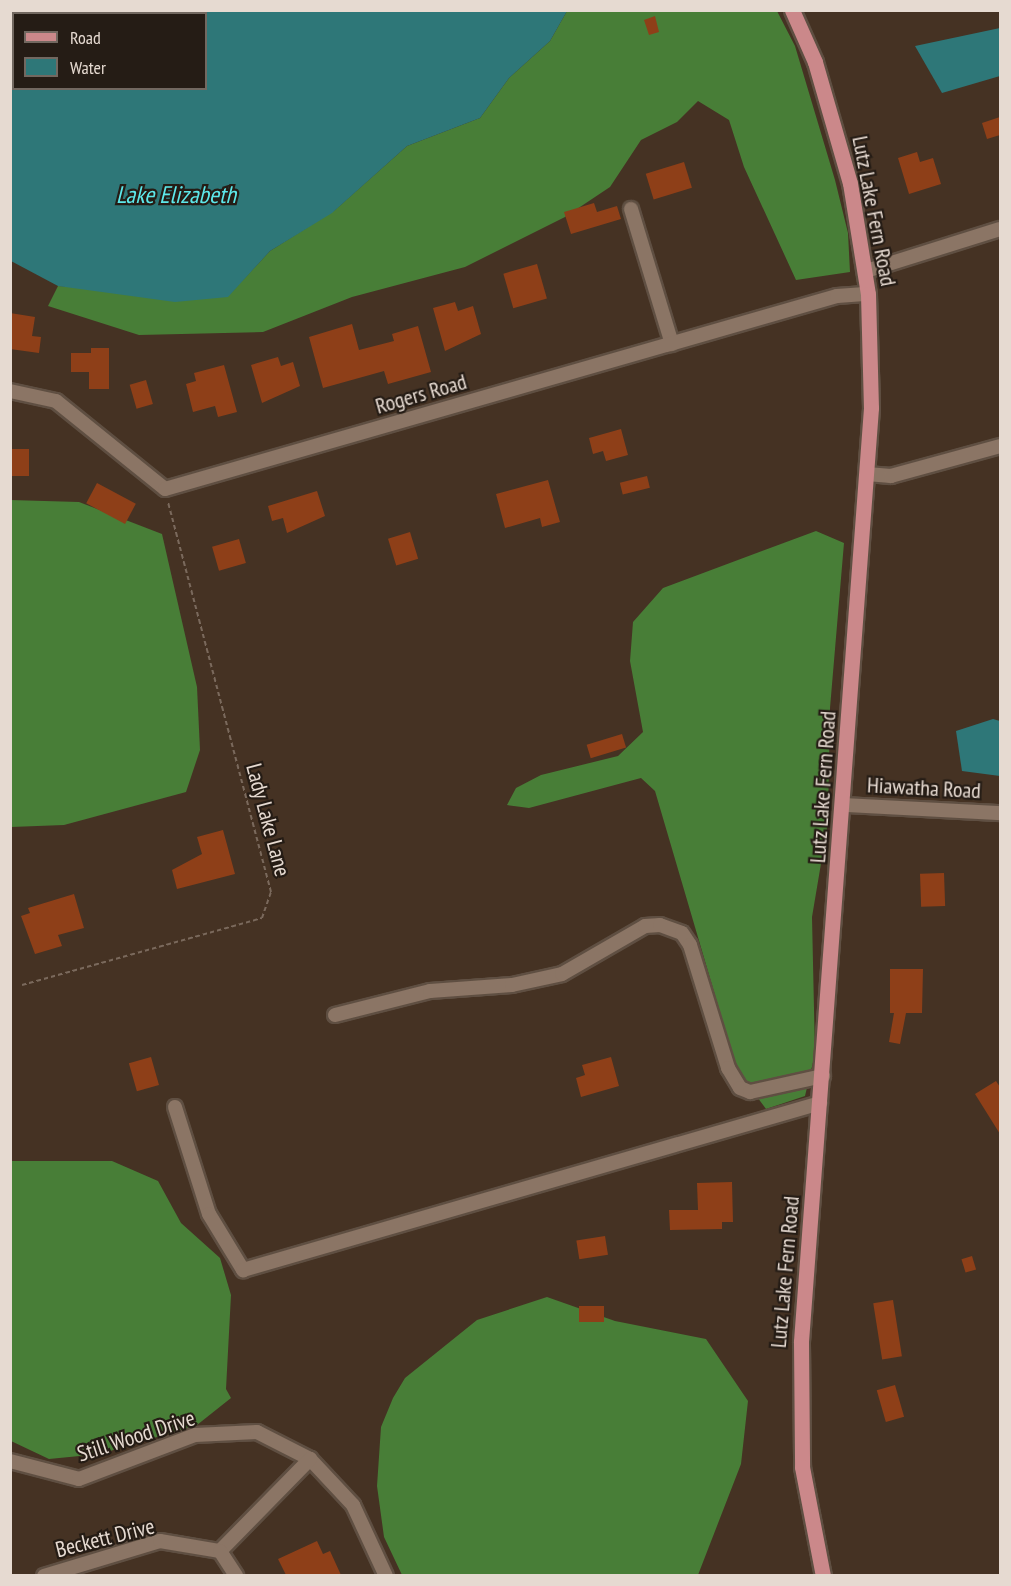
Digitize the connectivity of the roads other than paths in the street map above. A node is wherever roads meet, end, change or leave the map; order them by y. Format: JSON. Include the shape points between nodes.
{"nodes":[{"id":1,"x":792,"y":10,"type":"edge"},
{"id":2,"x":631,"y":208,"type":"dead end"},
{"id":3,"x":1000,"y":229,"type":"edge"},
{"id":4,"x":866,"y":271,"type":"junction"},
{"id":5,"x":868,"y":294,"type":"junction"},
{"id":6,"x":672,"y":344,"type":"junction"},
{"id":7,"x":10,"y":391,"type":"edge"},
{"id":8,"x":1000,"y":446,"type":"edge"},
{"id":9,"x":867,"y":474,"type":"junction"},
{"id":10,"x":845,"y":805,"type":"junction"},
{"id":11,"x":1000,"y":813,"type":"edge"},
{"id":12,"x":335,"y":1015,"type":"dead end"},
{"id":13,"x":823,"y":1076,"type":"junction"},
{"id":14,"x":820,"y":1103,"type":"junction"},
{"id":15,"x":174,"y":1107,"type":"dead end"},
{"id":16,"x":310,"y":1459,"type":"junction"},
{"id":17,"x":10,"y":1461,"type":"edge"},
{"id":18,"x":220,"y":1551,"type":"junction"},
{"id":19,"x":44,"y":1575,"type":"edge"},
{"id":20,"x":236,"y":1575,"type":"edge"},
{"id":21,"x":386,"y":1575,"type":"edge"},
{"id":22,"x":823,"y":1575,"type":"edge"}],
"edges":[{"from":1,"to":4,"type":"main road","name":"Lutz Lake Fern Road","via":[[827,102]]},
{"from":2,"to":6,"type":"street"},
{"from":3,"to":4,"type":"street"},
{"from":4,"to":5,"type":"main road","name":"Lutz Lake Fern Road"},
{"from":5,"to":6,"type":"street","name":"Rogers Road","via":[[837,296]]},
{"from":5,"to":9,"type":"main road","name":"Lutz Lake Fern Road"},
{"from":6,"to":7,"type":"street","name":"Rogers Road","via":[[165,489],[56,401]]},
{"from":8,"to":9,"type":"street","via":[[891,476]]},
{"from":9,"to":10,"type":"main road","name":"Lutz Lake Fern Road"},
{"from":10,"to":11,"type":"street","name":"Hiawatha Road"},
{"from":10,"to":13,"type":"main road","name":"Lutz Lake Fern Road"},
{"from":12,"to":13,"type":"street","via":[[430,991],[512,985],[562,974],[645,926],[660,925],[682,933],[690,945],[728,1068],[740,1088],[750,1092]]},
{"from":13,"to":14,"type":"main road","name":"Lutz Lake Fern Road"},
{"from":14,"to":15,"type":"street","via":[[243,1270],[209,1214]]},
{"from":14,"to":22,"type":"main road","name":"Lutz Lake Fern Road","via":[[800,1405],[802,1467]]},
{"from":16,"to":17,"type":"street","name":"Still Wood Drive","via":[[257,1432],[195,1435],[79,1479]]},
{"from":16,"to":18,"type":"street"},
{"from":16,"to":21,"type":"street","name":"Still Wood Drive","via":[[353,1505]]},
{"from":18,"to":19,"type":"street","name":"Beckett Drive","via":[[160,1541]]},
{"from":18,"to":20,"type":"street"}]}
